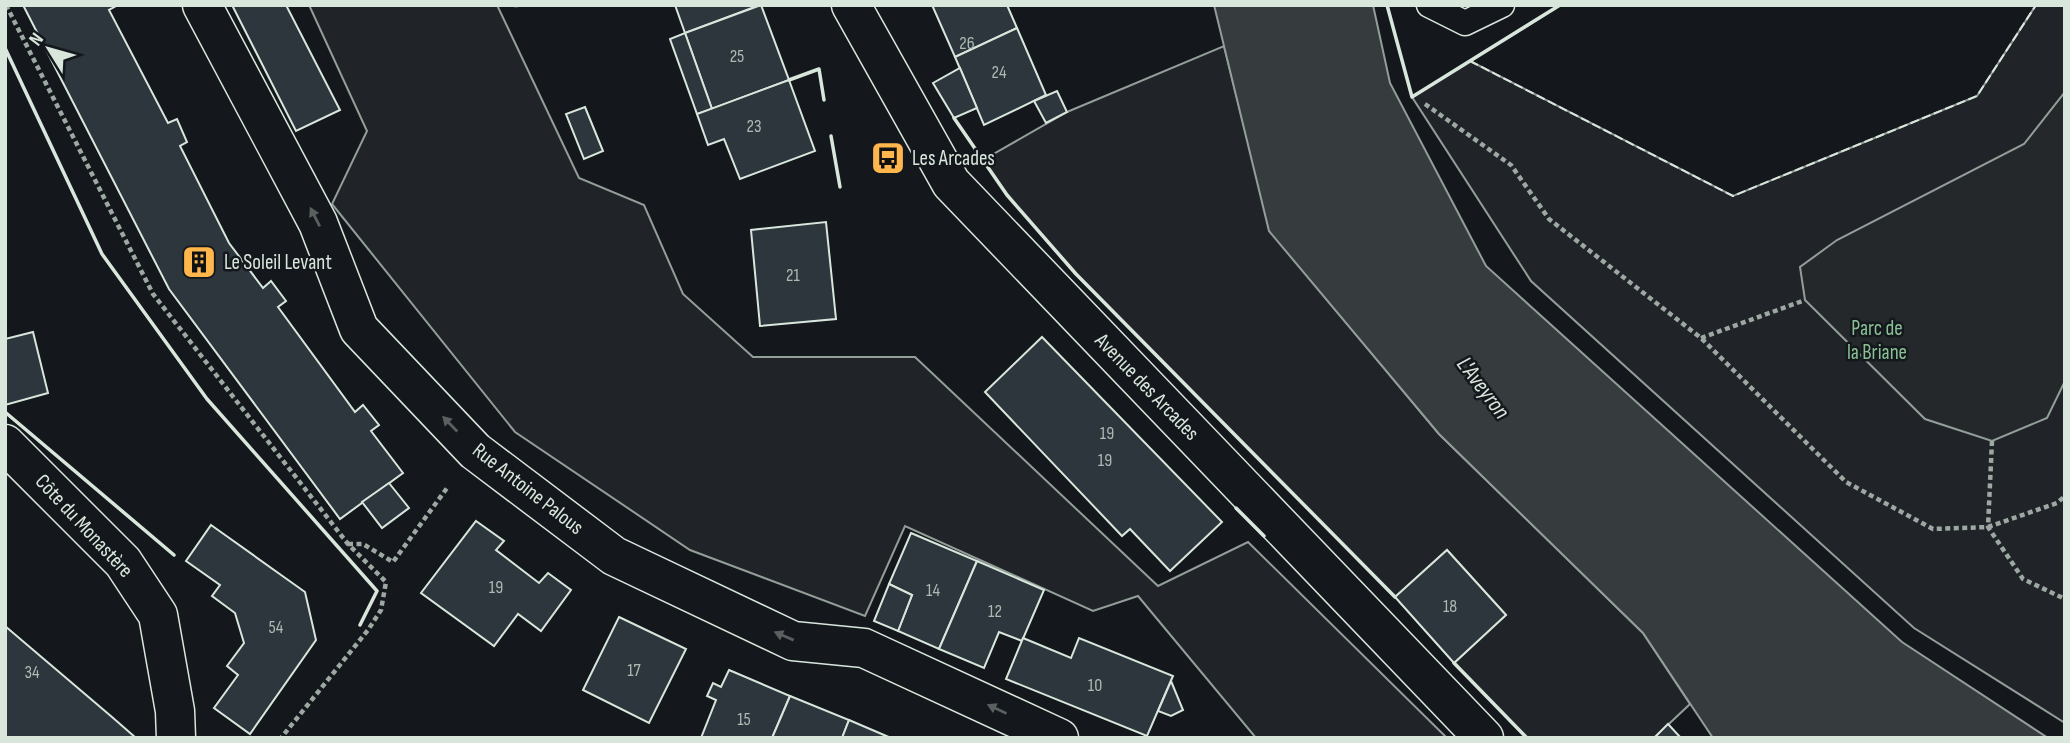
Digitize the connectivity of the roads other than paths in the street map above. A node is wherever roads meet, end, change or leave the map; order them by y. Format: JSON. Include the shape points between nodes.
{"nodes":[{"id":1,"x":202,"y":5,"type":"edge"},
{"id":2,"x":852,"y":5,"type":"edge"},
{"id":3,"x":1429,"y":5,"type":"edge"},
{"id":4,"x":1502,"y":5,"type":"edge"},
{"id":5,"x":5,"y":444,"type":"edge"},
{"id":6,"x":176,"y":738,"type":"edge"},
{"id":7,"x":1059,"y":738,"type":"edge"},
{"id":8,"x":1485,"y":738,"type":"edge"}],
"edges":[{"from":7,"to":1,"type":"street","name":"Rue Antoine Palous","one_way":true,"via":[[864,648],[793,641],[614,556],[475,451],[359,329],[318,223]]},
{"from":2,"to":8,"type":"street","name":"Avenue des Arcades","via":[[951,183]]},
{"from":3,"to":4,"type":"lane","via":[[1465,23]]},
{"from":5,"to":6,"type":"street","name":"Côte du Monastère","via":[[123,562],[158,615]]}]}
